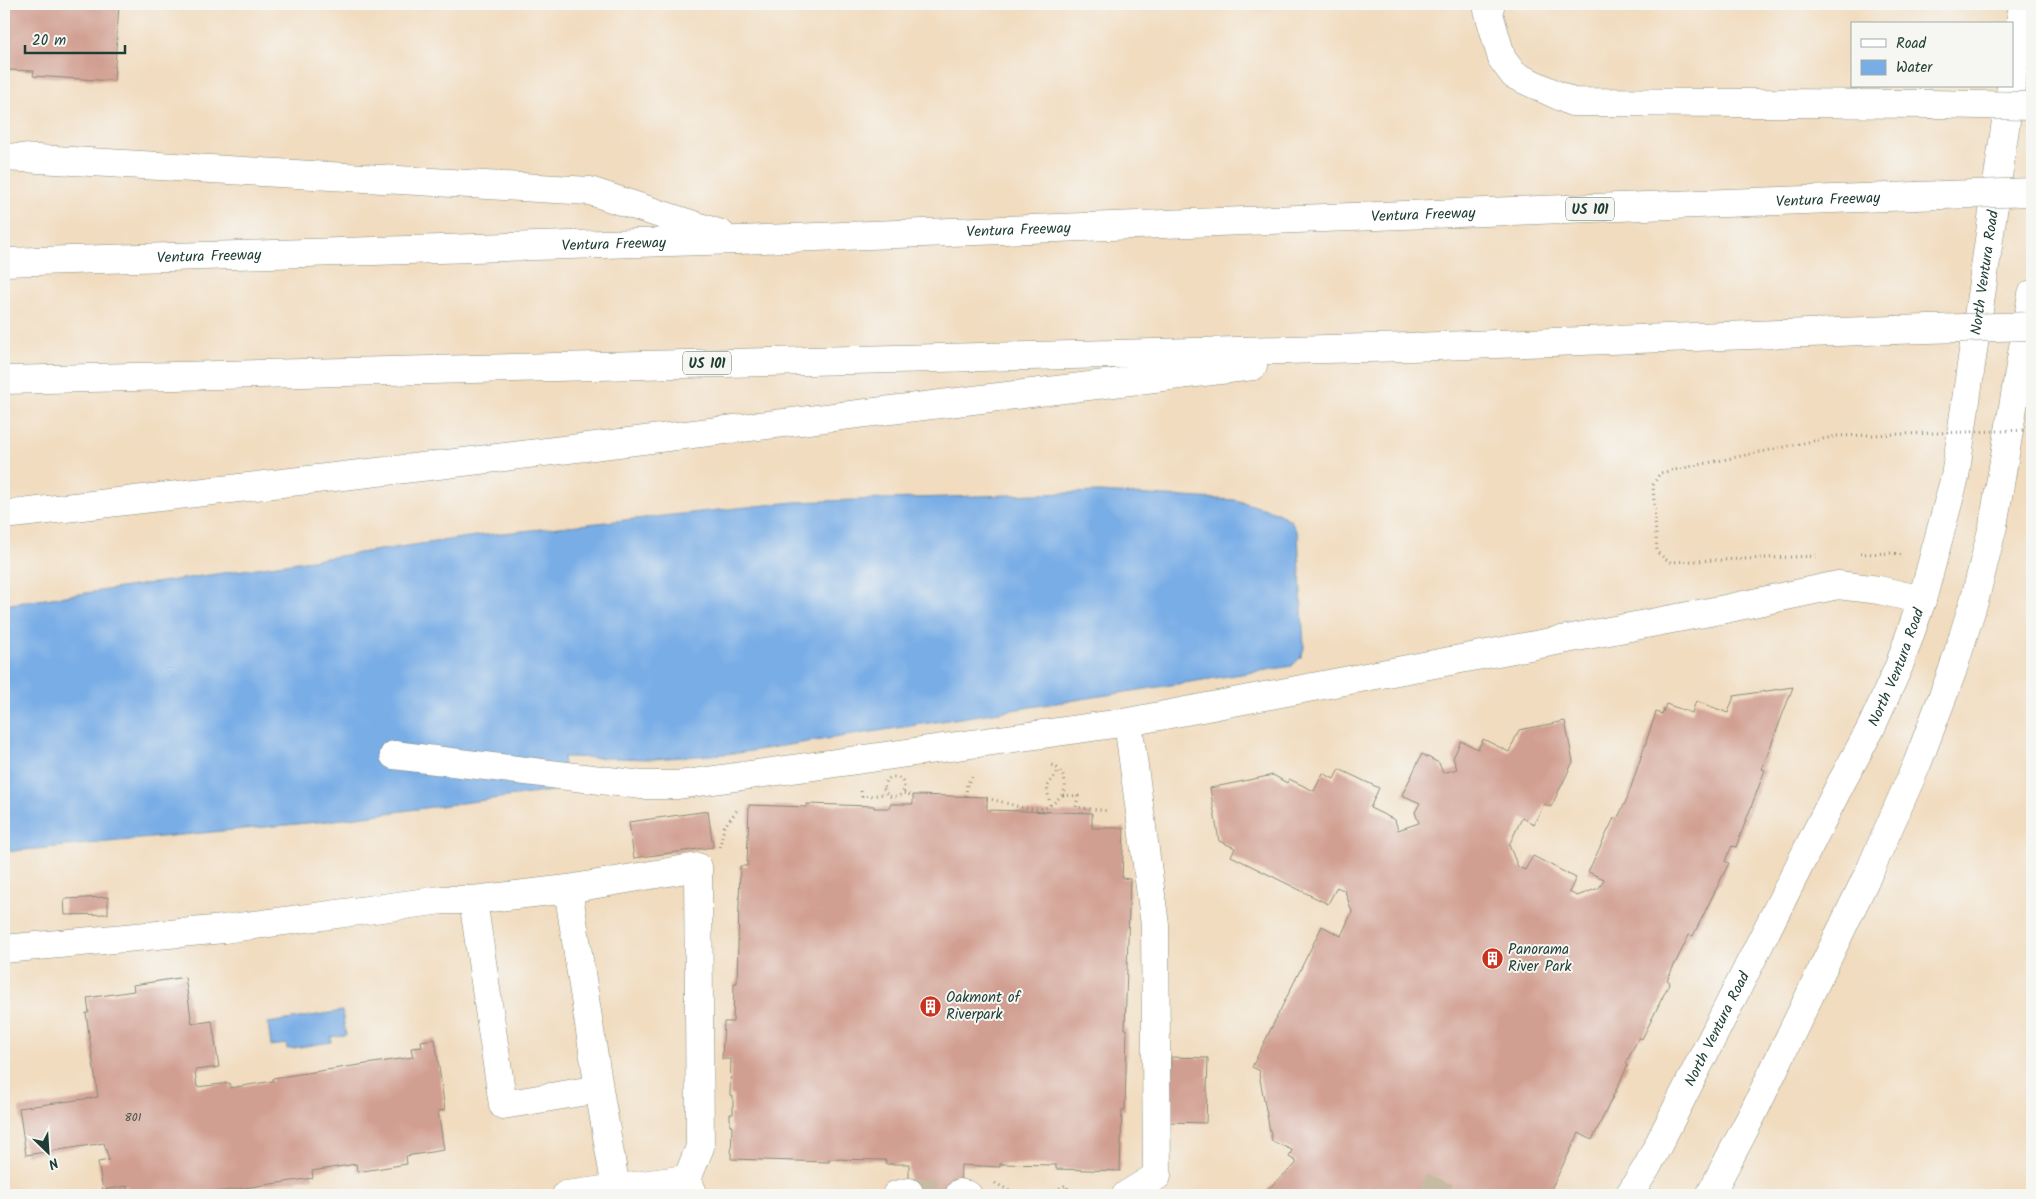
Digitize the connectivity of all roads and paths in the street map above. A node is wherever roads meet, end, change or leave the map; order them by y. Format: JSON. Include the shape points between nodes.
{"nodes":[{"id":1,"x":1491,"y":4,"type":"edge"},
{"id":2,"x":2023,"y":4,"type":"edge"},
{"id":3,"x":2014,"y":65,"type":"edge"},
{"id":4,"x":2011,"y":88,"type":"edge"},
{"id":5,"x":2032,"y":106,"type":"edge"},
{"id":6,"x":4,"y":157,"type":"edge"},
{"id":7,"x":2032,"y":192,"type":"edge"},
{"id":8,"x":739,"y":240,"type":"junction"},
{"id":9,"x":4,"y":262,"type":"edge"},
{"id":10,"x":2032,"y":294,"type":"edge"},
{"id":11,"x":2032,"y":326,"type":"edge"},
{"id":12,"x":1411,"y":347,"type":"junction"},
{"id":13,"x":4,"y":380,"type":"edge"},
{"id":14,"x":2032,"y":430,"type":"edge"},
{"id":15,"x":4,"y":515,"type":"edge"},
{"id":16,"x":1854,"y":554,"type":"dead end"},
{"id":17,"x":1825,"y":556,"type":"dead end"},
{"id":18,"x":1934,"y":559,"type":"junction"},
{"id":19,"x":1922,"y":600,"type":"junction"},
{"id":20,"x":1128,"y":722,"type":"junction"},
{"id":21,"x":394,"y":755,"type":"dead end"},
{"id":22,"x":1049,"y":764,"type":"dead end"},
{"id":23,"x":1059,"y":770,"type":"junction"},
{"id":24,"x":974,"y":775,"type":"dead end"},
{"id":25,"x":852,"y":790,"type":"dead end"},
{"id":26,"x":904,"y":793,"type":"dead end"},
{"id":27,"x":885,"y":794,"type":"dead end"},
{"id":28,"x":1063,"y":795,"type":"junction"},
{"id":29,"x":913,"y":796,"type":"dead end"},
{"id":30,"x":966,"y":796,"type":"dead end"},
{"id":31,"x":987,"y":799,"type":"dead end"},
{"id":32,"x":1050,"y":805,"type":"junction"},
{"id":33,"x":1139,"y":807,"type":"junction"},
{"id":34,"x":739,"y":808,"type":"dead end"},
{"id":35,"x":720,"y":851,"type":"dead end"},
{"id":36,"x":568,"y":889,"type":"junction"},
{"id":37,"x":473,"y":900,"type":"junction"},
{"id":38,"x":4,"y":949,"type":"edge"},
{"id":39,"x":599,"y":1089,"type":"junction"},
{"id":40,"x":690,"y":1187,"type":"edge"},
{"id":41,"x":616,"y":1192,"type":"edge"},
{"id":42,"x":566,"y":1195,"type":"edge"},
{"id":43,"x":1046,"y":1195,"type":"edge"},
{"id":44,"x":1072,"y":1195,"type":"edge"},
{"id":45,"x":1126,"y":1195,"type":"edge"},
{"id":46,"x":1629,"y":1195,"type":"edge"},
{"id":47,"x":1710,"y":1195,"type":"edge"}],
"edges":[{"from":1,"to":5,"type":"main road","bridge":true,"via":[[1488,10],[1502,59],[1514,75],[1572,102]]},
{"from":2,"to":3,"type":"main road"},
{"from":4,"to":18,"type":"main road","name":"North Ventura Road","via":[[1955,477]]},
{"from":6,"to":8,"type":"main road","via":[[590,191]]},
{"from":7,"to":8,"type":"main road","name":"Ventura Freeway","number":"US 101","bridge":true},
{"from":8,"to":9,"type":"main road","name":"Ventura Freeway","number":"US 101"},
{"from":10,"to":47,"type":"main road","via":[[1993,526],[1952,672],[1917,764],[1871,868]]},
{"from":11,"to":12,"type":"main road","number":"US 101","bridge":true},
{"from":12,"to":13,"type":"main road","number":"US 101"},
{"from":12,"to":15,"type":"main road"},
{"from":14,"to":17,"type":"path","bridge":true,"via":[[1837,436],[1660,473],[1653,485],[1657,552],[1668,562]]},
{"from":16,"to":18,"type":"path","via":[[1893,553]]},
{"from":18,"to":19,"type":"main road","name":"North Ventura Road"},
{"from":19,"to":20,"type":"main road","via":[[1838,585]]},
{"from":19,"to":46,"type":"main road","name":"North Ventura Road","via":[[1899,666],[1871,728],[1651,1159]]},
{"from":20,"to":21,"type":"main road","via":[[678,785],[642,785]]},
{"from":20,"to":33,"type":"main road"},
{"from":22,"to":23,"type":"path"},
{"from":23,"to":28,"type":"path","via":[[1065,782]]},
{"from":23,"to":32,"type":"path","via":[[1047,787]]},
{"from":24,"to":30,"type":"path","via":[[967,784]]},
{"from":25,"to":27,"type":"path","via":[[861,788],[862,797]]},
{"from":26,"to":29,"type":"path"},
{"from":28,"to":32,"type":"path"},
{"from":28,"to":33,"type":"path","via":[[1078,796],[1076,807],[1115,811]]},
{"from":31,"to":32,"type":"path","via":[[1026,809]]},
{"from":33,"to":45,"type":"main road","via":[[1155,925],[1158,1176]]},
{"from":34,"to":35,"type":"path","via":[[724,827]]},
{"from":36,"to":37,"type":"main road"},
{"from":36,"to":39,"type":"main road"},
{"from":36,"to":40,"type":"main road","via":[[698,867],[700,1147]]},
{"from":37,"to":38,"type":"main road","via":[[442,900],[224,929]]},
{"from":37,"to":39,"type":"main road","via":[[503,1105]]},
{"from":39,"to":41,"type":"main road"},
{"from":40,"to":41,"type":"main road"},
{"from":41,"to":42,"type":"main road"},
{"from":43,"to":44,"type":"path","via":[[1066,1185]]}]}
